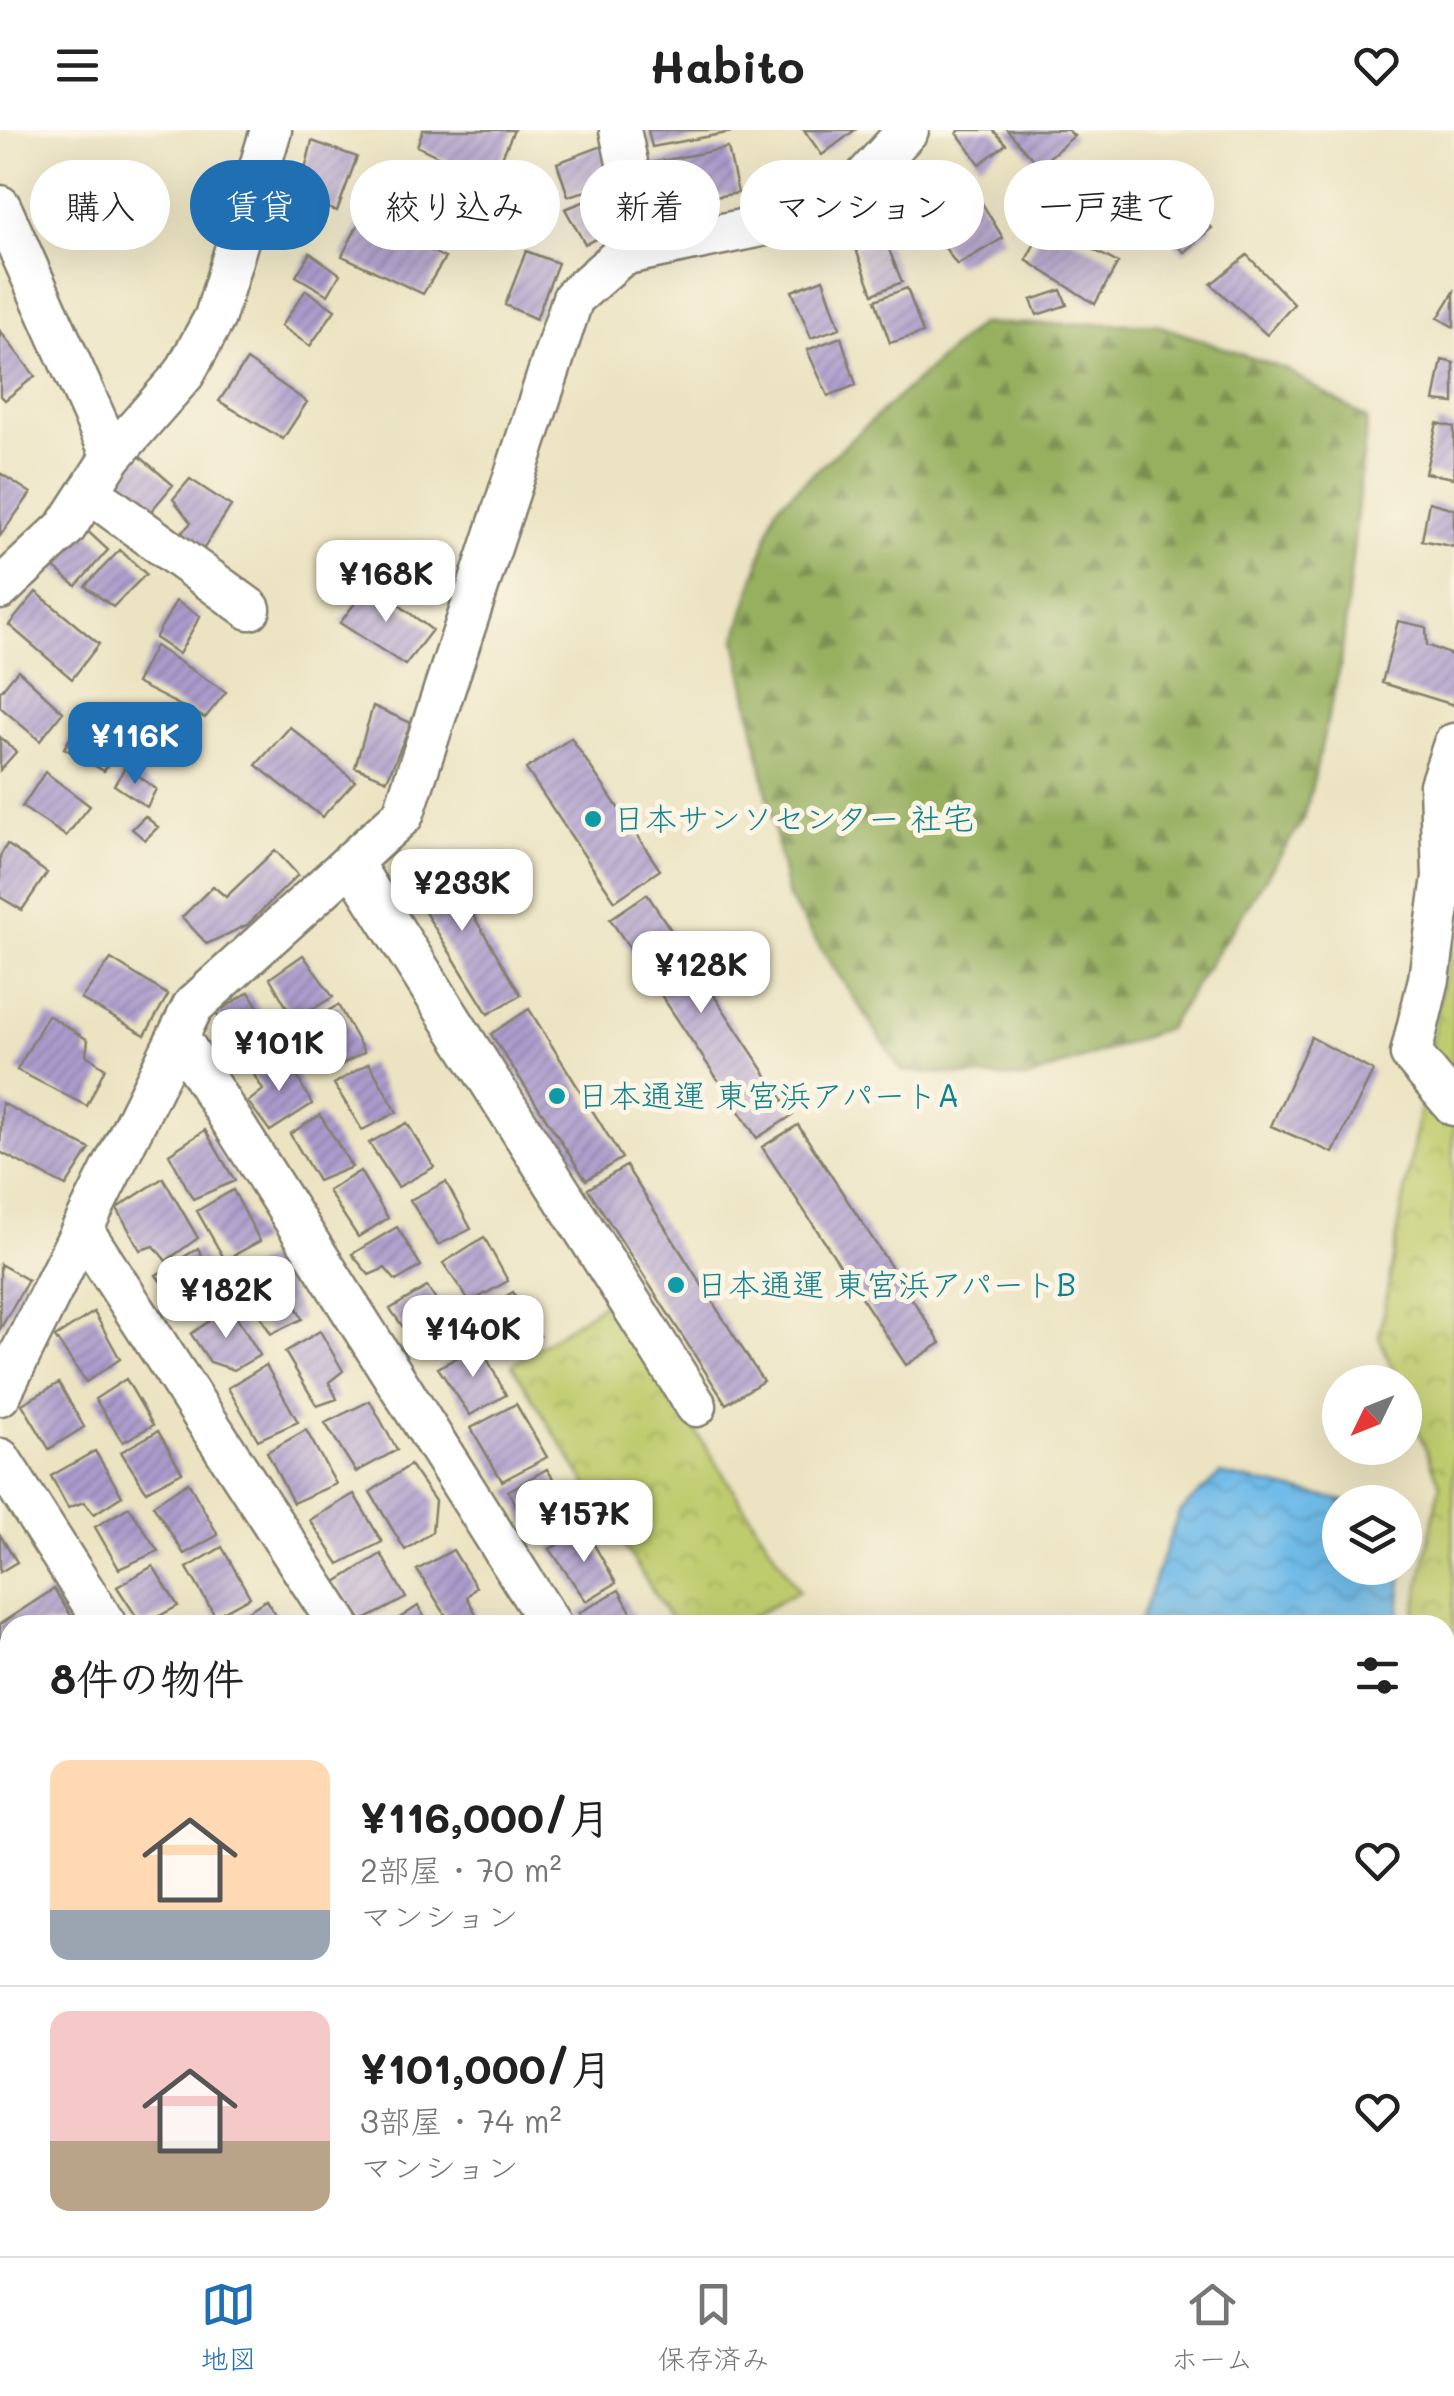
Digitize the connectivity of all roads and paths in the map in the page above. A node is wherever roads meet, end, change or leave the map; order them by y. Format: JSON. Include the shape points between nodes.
{"nodes":[{"id":1,"x":271,"y":130,"type":"edge"},
{"id":2,"x":620,"y":130,"type":"edge"},
{"id":3,"x":908,"y":130,"type":"edge"},
{"id":4,"x":626,"y":160,"type":"edge"},
{"id":5,"x":0,"y":206,"type":"edge"},
{"id":6,"x":720,"y":234,"type":"edge"},
{"id":7,"x":646,"y":250,"type":"edge"},
{"id":8,"x":112,"y":456,"type":"junction"},
{"id":9,"x":89,"y":492,"type":"junction"},
{"id":10,"x":0,"y":589,"type":"edge"},
{"id":11,"x":250,"y":608,"type":"dead end"},
{"id":12,"x":1454,"y":744,"type":"edge"},
{"id":13,"x":350,"y":862,"type":"junction"},
{"id":14,"x":178,"y":1036,"type":"junction"},
{"id":15,"x":1454,"y":1105,"type":"edge"},
{"id":16,"x":82,"y":1228,"type":"junction"},
{"id":17,"x":0,"y":1394,"type":"edge"},
{"id":18,"x":696,"y":1406,"type":"dead end"},
{"id":19,"x":0,"y":1459,"type":"edge"},
{"id":20,"x":100,"y":1615,"type":"edge"},
{"id":21,"x":332,"y":1615,"type":"edge"},
{"id":22,"x":544,"y":1615,"type":"edge"}],
"edges":[{"from":1,"to":8,"type":"street","via":[[215,317],[184,374]]},
{"from":2,"to":4,"type":"street"},
{"from":3,"to":6,"type":"street","via":[[850,195],[794,219]]},
{"from":5,"to":8,"type":"street"},
{"from":7,"to":13,"type":"street","via":[[622,255],[573,298],[403,814]]},
{"from":8,"to":9,"type":"street"},
{"from":9,"to":10,"type":"street","via":[[66,527]]},
{"from":9,"to":11,"type":"street"},
{"from":12,"to":15,"type":"street","via":[[1440,784],[1443,877],[1411,1054]]},
{"from":13,"to":14,"type":"street","via":[[193,1006]]},
{"from":13,"to":18,"type":"street"},
{"from":14,"to":16,"type":"street"},
{"from":14,"to":22,"type":"street"},
{"from":16,"to":17,"type":"street"},
{"from":16,"to":21,"type":"street"},
{"from":19,"to":20,"type":"street"}]}
